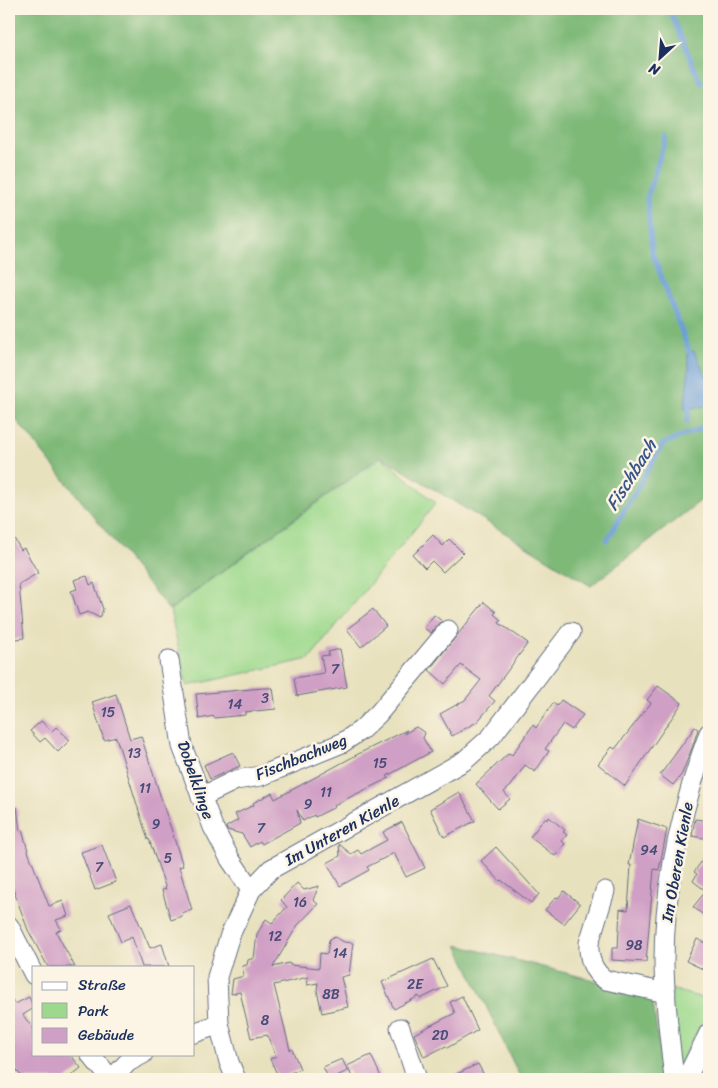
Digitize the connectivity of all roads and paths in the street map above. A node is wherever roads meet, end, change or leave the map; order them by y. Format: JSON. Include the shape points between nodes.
{"nodes":[{"id":1,"x":448,"y":630,"type":"dead end"},
{"id":2,"x":571,"y":632,"type":"dead end"},
{"id":3,"x":169,"y":660,"type":"dead end"},
{"id":4,"x":709,"y":733,"type":"edge"},
{"id":5,"x":201,"y":797,"type":"junction"},
{"id":6,"x":251,"y":890,"type":"junction"},
{"id":7,"x":605,"y":891,"type":"dead end"},
{"id":8,"x":9,"y":926,"type":"edge"},
{"id":9,"x":32,"y":971,"type":"edge"},
{"id":10,"x":666,"y":993,"type":"junction"},
{"id":11,"x":219,"y":1024,"type":"junction"},
{"id":12,"x":400,"y":1028,"type":"dead end"},
{"id":13,"x":195,"y":1033,"type":"edge"},
{"id":14,"x":709,"y":1033,"type":"edge"},
{"id":15,"x":92,"y":1056,"type":"edge"},
{"id":16,"x":139,"y":1056,"type":"edge"},
{"id":17,"x":111,"y":1079,"type":"edge"},
{"id":18,"x":236,"y":1079,"type":"edge"},
{"id":19,"x":417,"y":1079,"type":"edge"},
{"id":20,"x":674,"y":1079,"type":"edge"},
{"id":21,"x":686,"y":1079,"type":"edge"}],
"edges":[{"from":1,"to":5,"type":"street","name":"Fischbachweg","via":[[362,730],[342,743],[262,776],[236,780]]},
{"from":2,"to":6,"type":"street","name":"Im Unteren Kienle","via":[[491,737],[464,762],[271,869]]},
{"from":3,"to":5,"type":"street","name":"Dobelklinge","via":[[182,746]]},
{"from":4,"to":10,"type":"street","name":"Im Oberen Kienle","via":[[690,789],[676,848],[664,939]]},
{"from":5,"to":6,"type":"street","name":"Dobelklinge","via":[[230,859]]},
{"from":6,"to":11,"type":"street","name":"Im Unteren Kienle","via":[[230,935],[218,977]]},
{"from":7,"to":10,"type":"street","via":[[589,943],[588,951],[595,970],[606,980]]},
{"from":8,"to":9,"type":"street"},
{"from":10,"to":20,"type":"street","name":"Im Oberen Kienle"},
{"from":11,"to":13,"type":"street"},
{"from":11,"to":18,"type":"street","name":"Im Unteren Kienle","via":[[228,1062]]},
{"from":12,"to":19,"type":"street"},
{"from":14,"to":21,"type":"street"},
{"from":15,"to":17,"type":"street"},
{"from":16,"to":17,"type":"street"}]}
